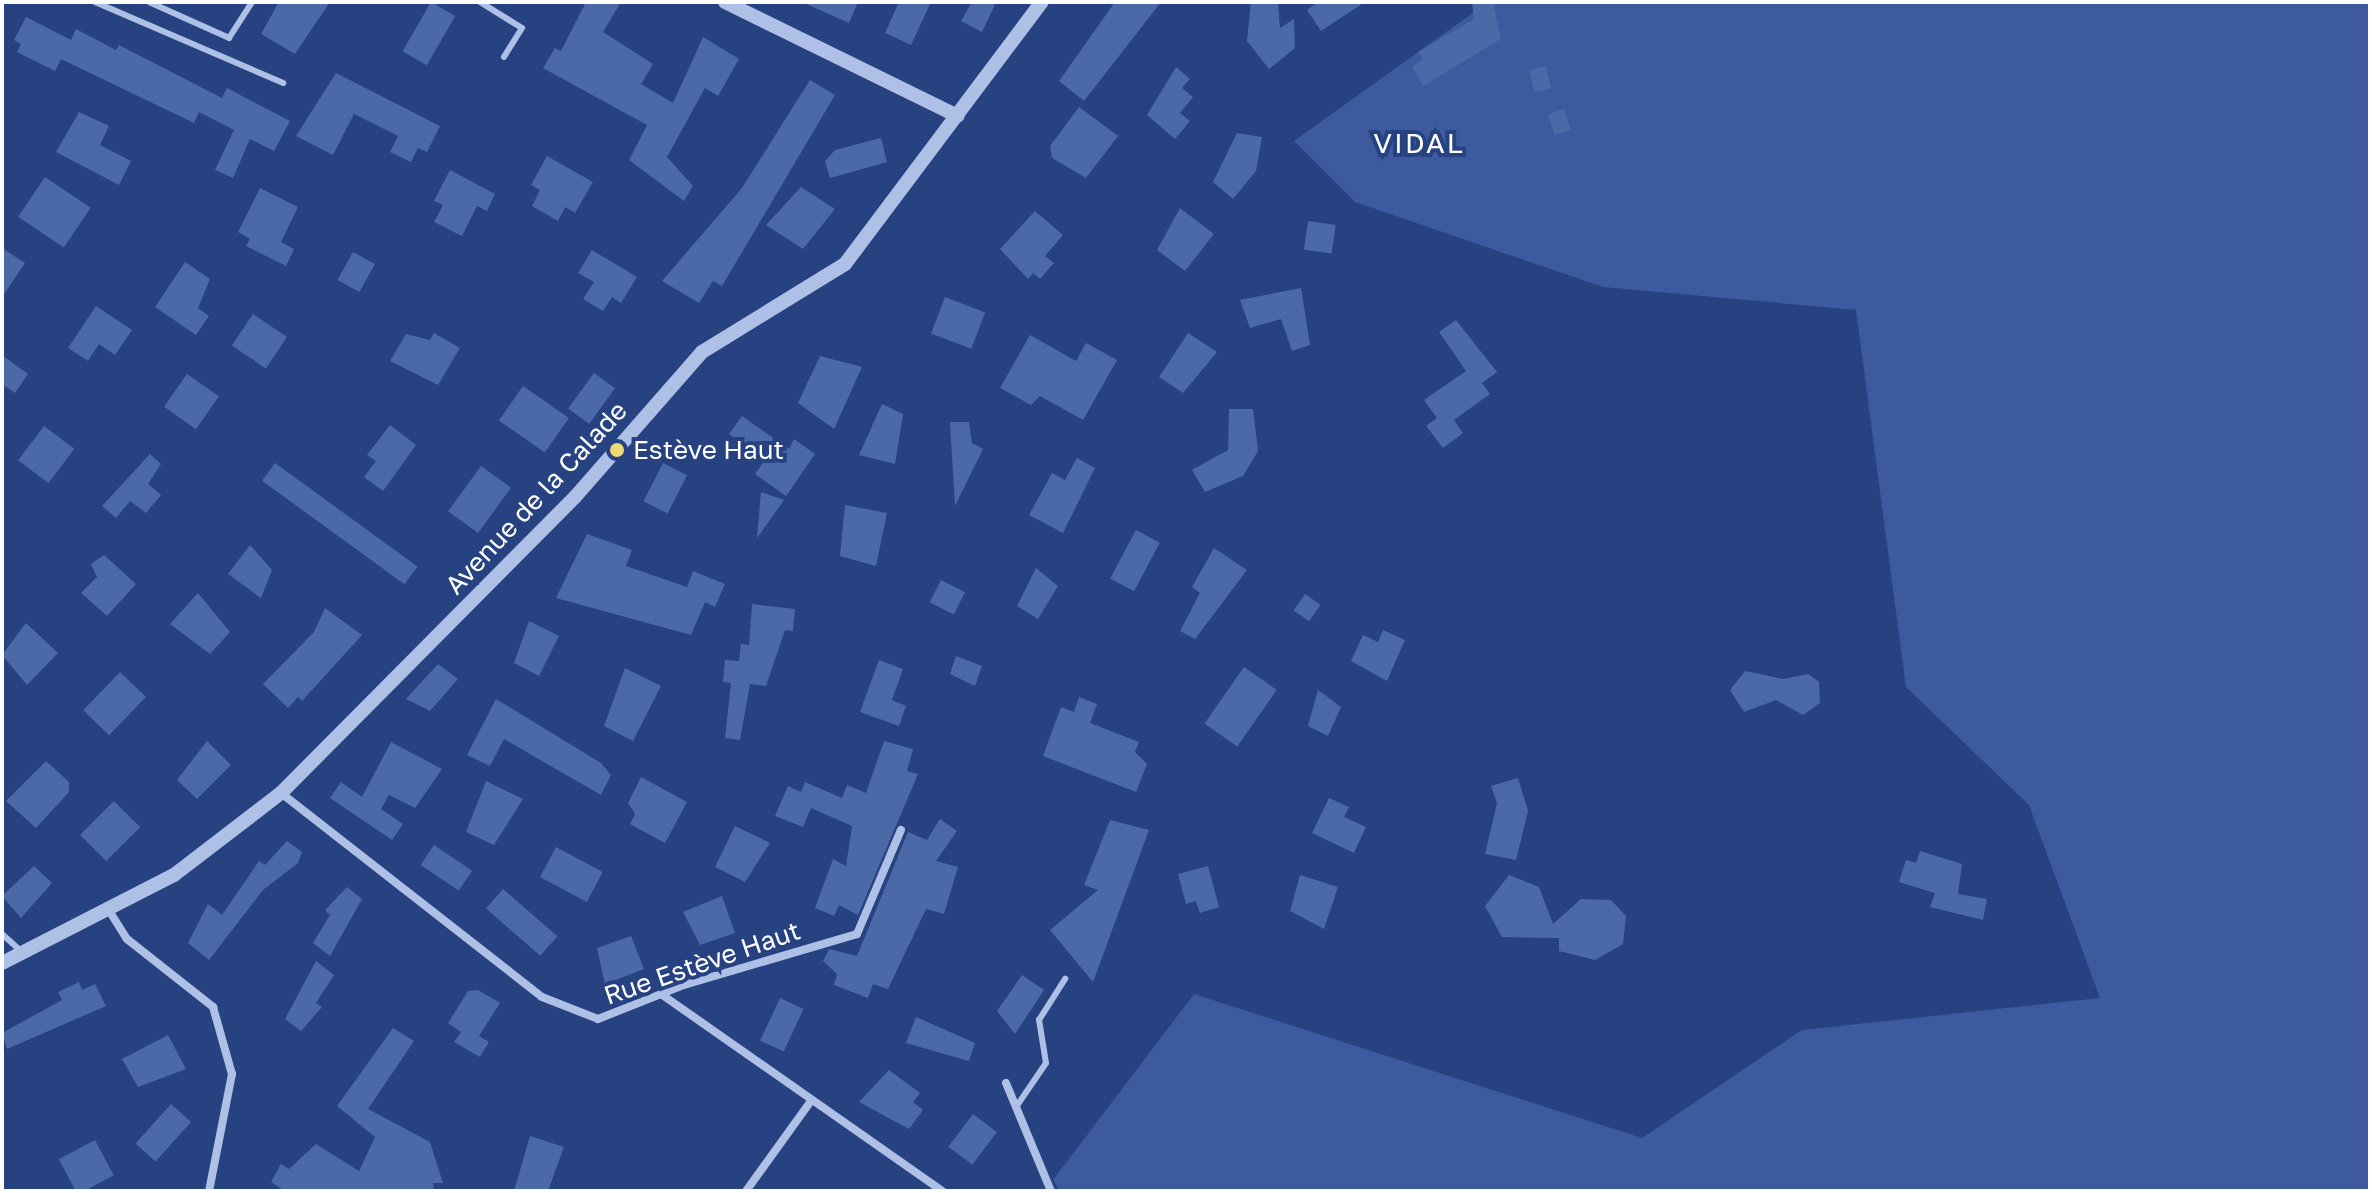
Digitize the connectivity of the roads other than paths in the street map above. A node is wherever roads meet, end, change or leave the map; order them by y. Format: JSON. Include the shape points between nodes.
{"nodes":[{"id":1,"x":95,"y":2,"type":"edge"},
{"id":2,"x":149,"y":2,"type":"edge"},
{"id":3,"x":252,"y":2,"type":"edge"},
{"id":4,"x":480,"y":2,"type":"edge"},
{"id":5,"x":725,"y":2,"type":"edge"},
{"id":6,"x":1042,"y":2,"type":"edge"},
{"id":7,"x":229,"y":38,"type":"junction"},
{"id":8,"x":220,"y":56,"type":"junction"},
{"id":9,"x":504,"y":57,"type":"dead end"},
{"id":10,"x":283,"y":83,"type":"dead end"},
{"id":11,"x":958,"y":116,"type":"junction"},
{"id":12,"x":281,"y":793,"type":"junction"},
{"id":13,"x":901,"y":830,"type":"dead end"},
{"id":14,"x":110,"y":912,"type":"junction"},
{"id":15,"x":2,"y":934,"type":"edge"},
{"id":16,"x":24,"y":953,"type":"junction"},
{"id":17,"x":2,"y":963,"type":"edge"},
{"id":18,"x":1065,"y":979,"type":"dead end"},
{"id":19,"x":661,"y":994,"type":"junction"},
{"id":20,"x":1006,"y":1083,"type":"dead end"},
{"id":21,"x":811,"y":1101,"type":"junction"},
{"id":22,"x":1016,"y":1107,"type":"junction"},
{"id":23,"x":209,"y":1191,"type":"edge"},
{"id":24,"x":746,"y":1191,"type":"edge"},
{"id":25,"x":942,"y":1191,"type":"edge"},
{"id":26,"x":1051,"y":1191,"type":"edge"}],
"edges":[{"from":1,"to":8,"type":"lane"},
{"from":2,"to":7,"type":"lane"},
{"from":3,"to":7,"type":"lane"},
{"from":4,"to":9,"type":"lane","via":[[522,28]]},
{"from":5,"to":11,"type":"street"},
{"from":6,"to":11,"type":"street","name":"Avenue de la Calade"},
{"from":7,"to":8,"type":"lane"},
{"from":8,"to":10,"type":"lane"},
{"from":11,"to":12,"type":"street","name":"Avenue de la Calade","via":[[845,264],[702,352],[575,497]]},
{"from":12,"to":14,"type":"street","name":"Avenue de la Calade","via":[[235,834]]},
{"from":12,"to":19,"type":"street","name":"Rue Estève Haut","via":[[565,1011],[598,1019]]},
{"from":13,"to":19,"type":"street","name":"Rue Estève Haut","via":[[857,934]]},
{"from":14,"to":16,"type":"street","name":"Avenue de la Calade"},
{"from":14,"to":23,"type":"street","via":[[127,939],[213,1007],[218,1020],[232,1074]]},
{"from":15,"to":16,"type":"lane"},
{"from":16,"to":17,"type":"street","name":"Avenue de la Calade"},
{"from":18,"to":22,"type":"lane","via":[[1039,1020],[1046,1063]]},
{"from":19,"to":21,"type":"street"},
{"from":20,"to":22,"type":"street"},
{"from":21,"to":24,"type":"street"},
{"from":21,"to":25,"type":"street"},
{"from":22,"to":26,"type":"street"}]}
